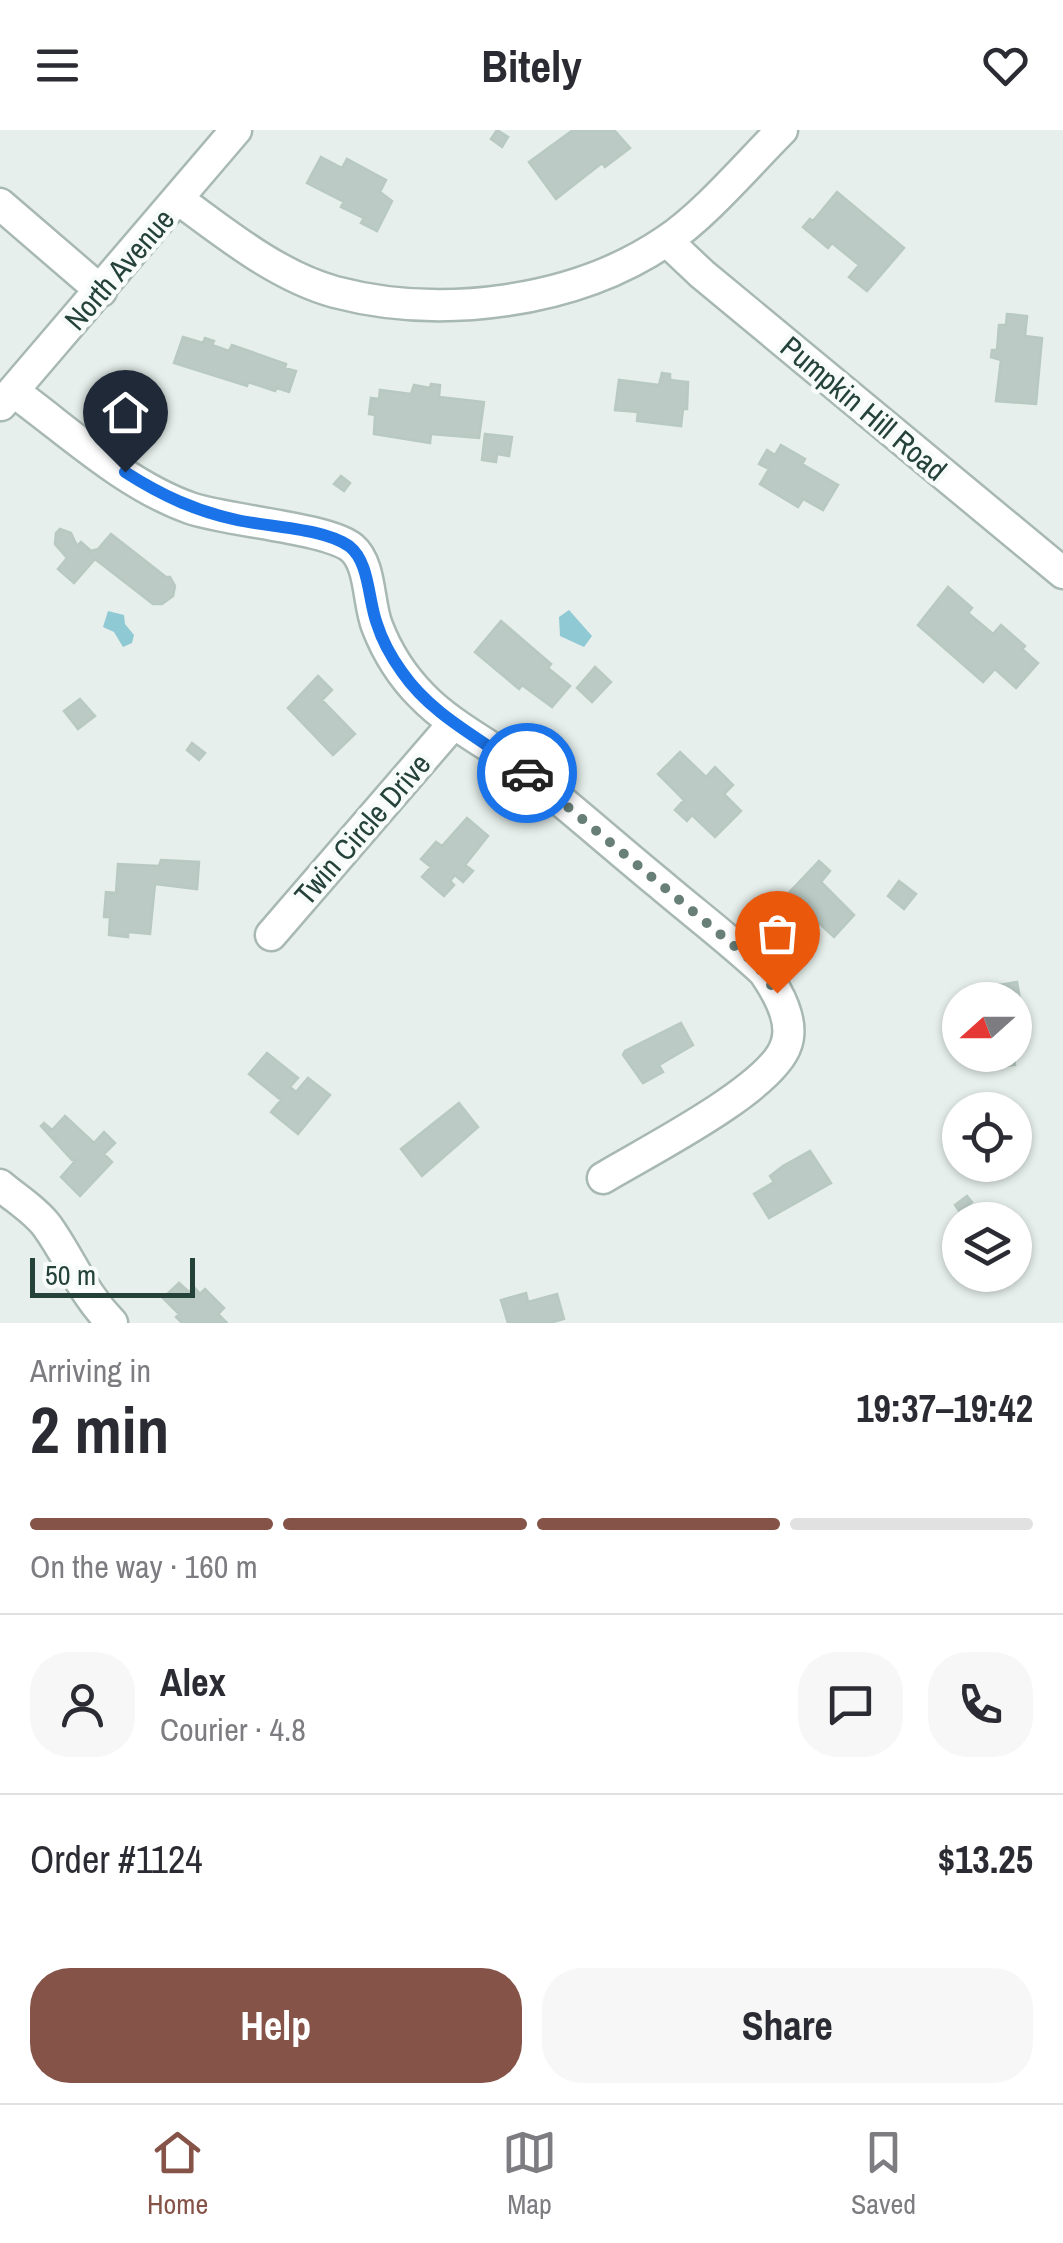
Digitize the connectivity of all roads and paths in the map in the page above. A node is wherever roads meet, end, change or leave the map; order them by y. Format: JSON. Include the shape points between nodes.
{"nodes":[{"id":1,"x":236,"y":130,"type":"edge"},
{"id":2,"x":782,"y":130,"type":"edge"},
{"id":3,"x":178,"y":199,"type":"junction"},
{"id":4,"x":0,"y":204,"type":"edge"},
{"id":5,"x":668,"y":240,"type":"junction"},
{"id":6,"x":101,"y":290,"type":"junction"},
{"id":7,"x":6,"y":399,"type":"edge"},
{"id":8,"x":1063,"y":573,"type":"edge"},
{"id":9,"x":453,"y":724,"type":"junction"},
{"id":10,"x":271,"y":935,"type":"dead end"},
{"id":11,"x":603,"y":1178,"type":"dead end"},
{"id":12,"x":0,"y":1185,"type":"edge"},
{"id":13,"x":112,"y":1323,"type":"edge"}],
"edges":[{"from":1,"to":3,"type":"street","name":"North Avenue"},
{"from":2,"to":5,"type":"street"},
{"from":3,"to":5,"type":"street","via":[[264,260],[333,291],[433,306],[563,287]]},
{"from":3,"to":6,"type":"street","name":"North Avenue"},
{"from":4,"to":6,"type":"street"},
{"from":5,"to":8,"type":"street","name":"Pumpkin Hill Road"},
{"from":6,"to":7,"type":"street","name":"North Avenue"},
{"from":7,"to":9,"type":"street","via":[[192,509],[328,537],[352,548],[399,669]]},
{"from":9,"to":10,"type":"street","name":"Twin Circle Drive"},
{"from":9,"to":11,"type":"street","via":[[524,771],[756,964],[783,1007],[786,1047],[768,1070],[721,1107]]},
{"from":12,"to":13,"type":"street","via":[[44,1222],[87,1296]]}]}
